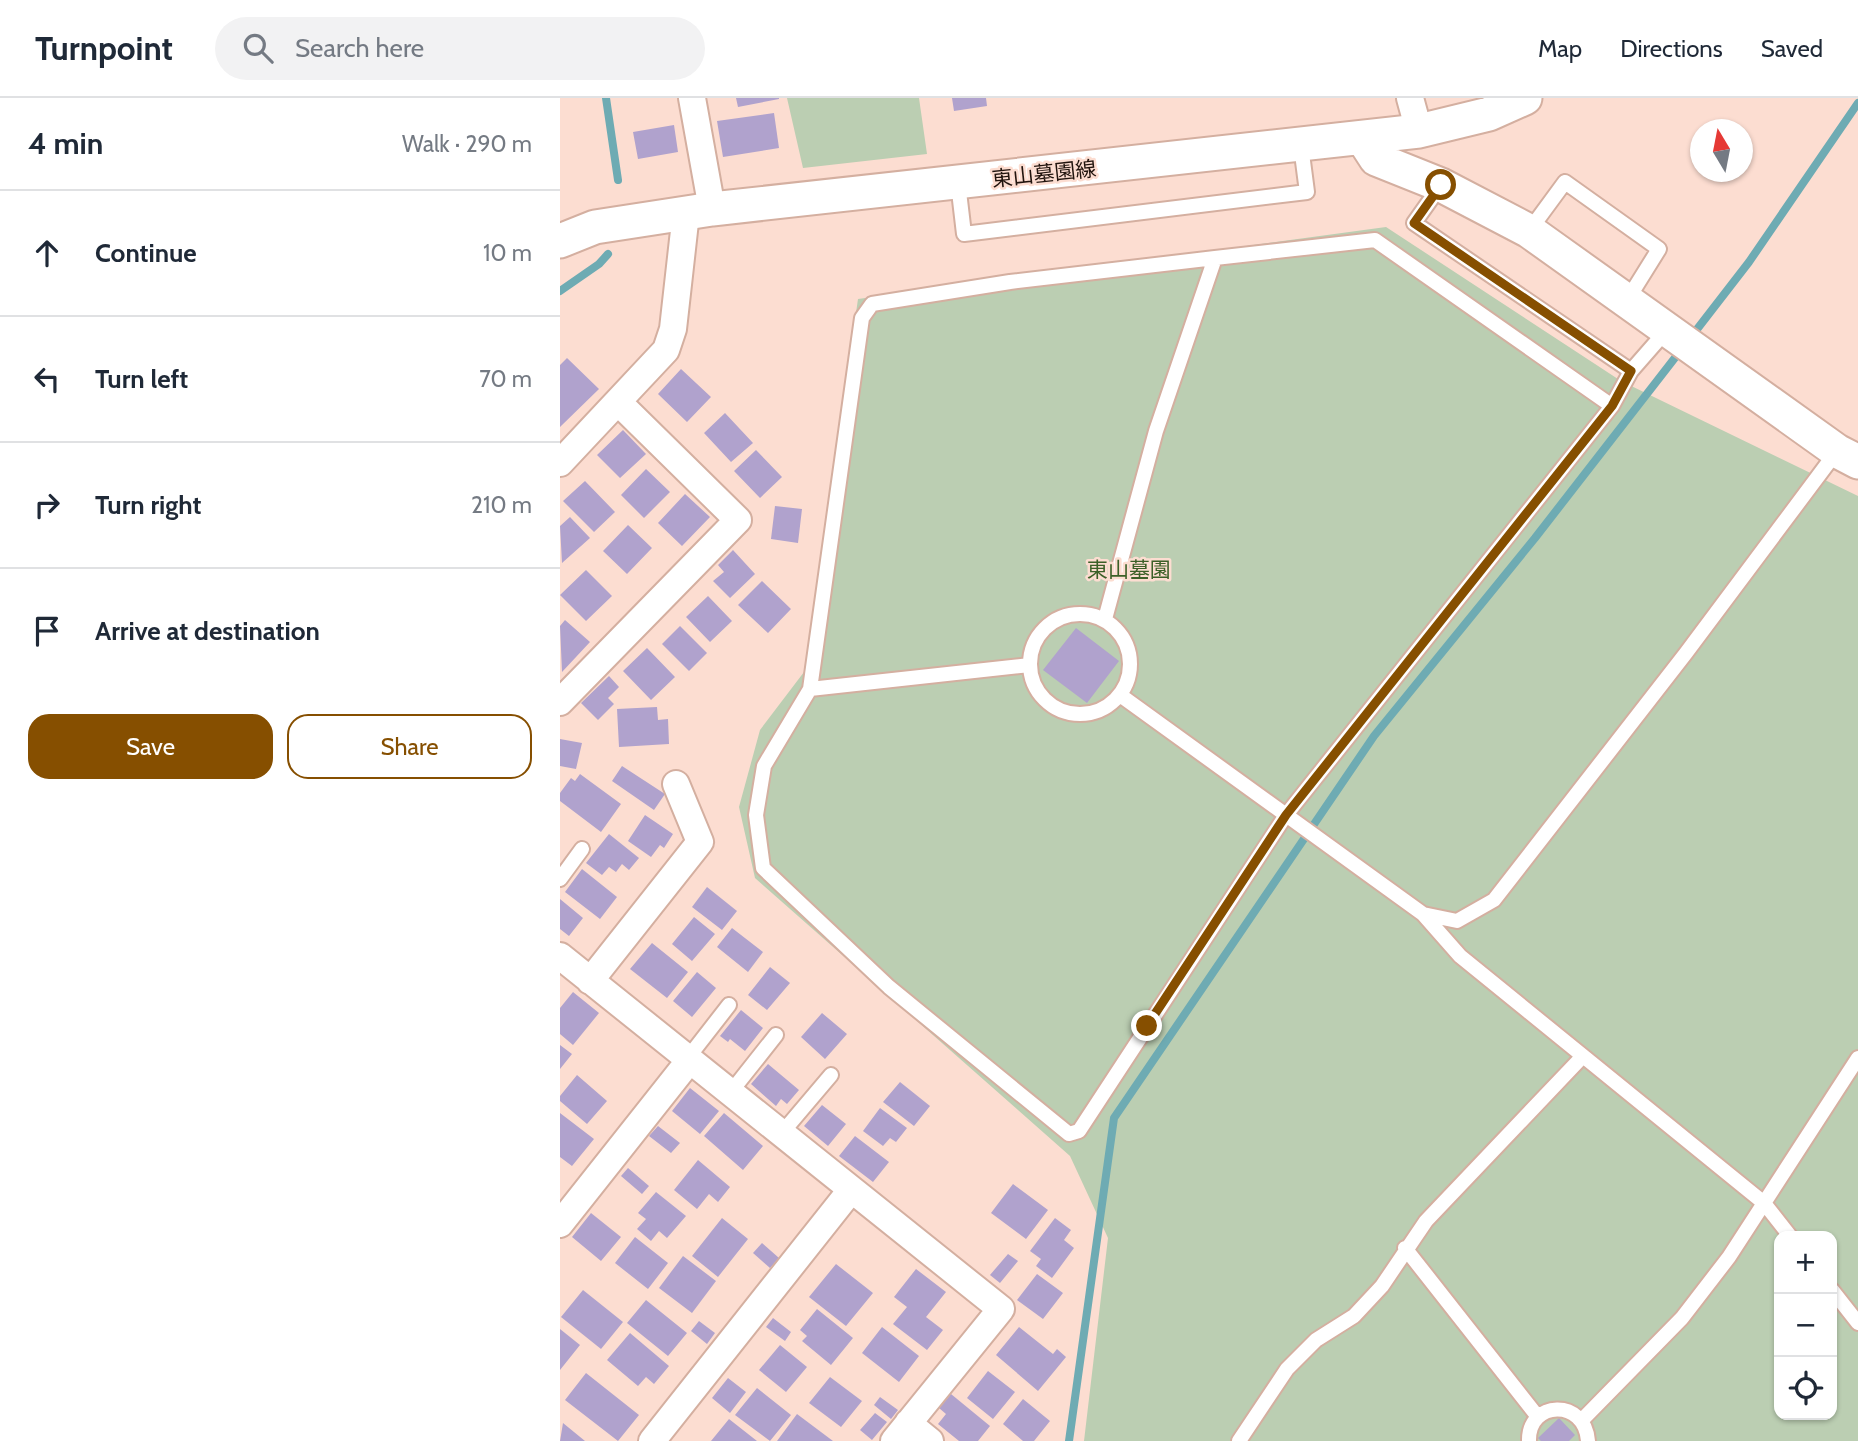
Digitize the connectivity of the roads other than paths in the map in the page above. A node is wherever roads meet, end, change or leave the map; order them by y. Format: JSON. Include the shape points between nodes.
{"nodes":[{"id":1,"x":692,"y":98,"type":"edge"},
{"id":2,"x":1410,"y":98,"type":"edge"},
{"id":3,"x":1525,"y":98,"type":"edge"},
{"id":4,"x":1419,"y":131,"type":"junction"},
{"id":5,"x":1363,"y":139,"type":"junction"},
{"id":6,"x":1301,"y":146,"type":"junction"},
{"id":7,"x":958,"y":183,"type":"junction"},
{"id":8,"x":1441,"y":185,"type":"junction"},
{"id":9,"x":699,"y":211,"type":"junction"},
{"id":10,"x":1529,"y":231,"type":"junction"},
{"id":11,"x":560,"y":241,"type":"edge"},
{"id":12,"x":1214,"y":258,"type":"junction"},
{"id":13,"x":1626,"y":302,"type":"junction"},
{"id":14,"x":1666,"y":331,"type":"junction"},
{"id":15,"x":1631,"y":371,"type":"junction"},
{"id":16,"x":619,"y":403,"type":"junction"},
{"id":17,"x":1612,"y":406,"type":"junction"},
{"id":18,"x":1847,"y":457,"type":"edge"},
{"id":19,"x":560,"y":463,"type":"edge"},
{"id":20,"x":1105,"y":619,"type":"junction"},
{"id":21,"x":1030,"y":665,"type":"junction"},
{"id":22,"x":810,"y":689,"type":"junction"},
{"id":23,"x":1120,"y":695,"type":"junction"},
{"id":24,"x":560,"y":702,"type":"edge"},
{"id":25,"x":676,"y":784,"type":"dead end"},
{"id":26,"x":1286,"y":815,"type":"junction"},
{"id":27,"x":582,"y":849,"type":"dead end"},
{"id":28,"x":560,"y":879,"type":"edge"},
{"id":29,"x":1423,"y":914,"type":"junction"},
{"id":30,"x":561,"y":959,"type":"edge"},
{"id":31,"x":590,"y":981,"type":"junction"},
{"id":32,"x":729,"y":1005,"type":"dead end"},
{"id":33,"x":776,"y":1035,"type":"dead end"},
{"id":34,"x":1583,"y":1056,"type":"junction"},
{"id":35,"x":1858,"y":1059,"type":"edge"},
{"id":36,"x":688,"y":1060,"type":"junction"},
{"id":37,"x":831,"y":1075,"type":"dead end"},
{"id":38,"x":730,"y":1093,"type":"junction"},
{"id":39,"x":781,"y":1134,"type":"junction"},
{"id":40,"x":851,"y":1189,"type":"junction"},
{"id":41,"x":1764,"y":1203,"type":"junction"},
{"id":42,"x":560,"y":1224,"type":"edge"},
{"id":43,"x":1786,"y":1231,"type":"edge"},
{"id":44,"x":1405,"y":1248,"type":"junction"},
{"id":45,"x":1835,"y":1294,"type":"edge"},
{"id":46,"x":1858,"y":1323,"type":"edge"},
{"id":47,"x":1538,"y":1417,"type":"junction"},
{"id":48,"x":1582,"y":1420,"type":"junction"},
{"id":49,"x":901,"y":1432,"type":"edge"},
{"id":50,"x":652,"y":1441,"type":"edge"},
{"id":51,"x":930,"y":1441,"type":"edge"},
{"id":52,"x":1239,"y":1441,"type":"edge"},
{"id":53,"x":1529,"y":1441,"type":"edge"},
{"id":54,"x":1588,"y":1441,"type":"edge"}],
"edges":[{"from":1,"to":9,"type":"street"},
{"from":2,"to":4,"type":"street"},
{"from":3,"to":4,"type":"street","name":"東山墓園線","via":[[1489,114]]},
{"from":4,"to":5,"type":"street","name":"東山墓園線"},
{"from":5,"to":6,"type":"street","name":"東山墓園線"},
{"from":5,"to":8,"type":"street","via":[[1376,159]]},
{"from":6,"to":7,"type":"street","name":"東山墓園線"},
{"from":6,"to":7,"type":"lane","via":[[1307,192],[964,234]]},
{"from":7,"to":9,"type":"street","name":"東山墓園線"},
{"from":8,"to":10,"type":"street"},
{"from":8,"to":15,"type":"lane","via":[[1414,223]]},
{"from":9,"to":11,"type":"street","name":"東山墓園線","via":[[595,227]]},
{"from":9,"to":16,"type":"street","via":[[666,350]]},
{"from":10,"to":13,"type":"street"},
{"from":10,"to":13,"type":"lane","via":[[1565,182],[1659,249]]},
{"from":12,"to":17,"type":"lane","via":[[1375,240]]},
{"from":12,"to":20,"type":"lane","via":[[1156,430]]},
{"from":12,"to":22,"type":"lane","via":[[872,304],[862,318]]},
{"from":13,"to":14,"type":"street"},
{"from":14,"to":15,"type":"lane"},
{"from":14,"to":18,"type":"street"},
{"from":15,"to":17,"type":"lane"},
{"from":16,"to":19,"type":"street"},
{"from":16,"to":24,"type":"street","via":[[738,520]]},
{"from":17,"to":26,"type":"lane"},
{"from":18,"to":29,"type":"lane","via":[[1686,653],[1494,900],[1457,921]]},
{"from":20,"to":21,"type":"lane","via":[[1071,614],[1054,621],[1032,648]]},
{"from":20,"to":23,"type":"lane","via":[[1123,638],[1131,663],[1129,680]]},
{"from":21,"to":22,"type":"lane"},
{"from":21,"to":23,"type":"lane","via":[[1042,697],[1073,714],[1098,710]]},
{"from":22,"to":26,"type":"lane","via":[[764,766],[756,815],[763,868],[888,987],[1069,1134],[1079,1131]]},
{"from":23,"to":26,"type":"lane"},
{"from":25,"to":31,"type":"street","via":[[700,842]]},
{"from":26,"to":29,"type":"lane"},
{"from":27,"to":28,"type":"lane"},
{"from":29,"to":34,"type":"lane","via":[[1460,956]]},
{"from":30,"to":31,"type":"street"},
{"from":31,"to":36,"type":"street"},
{"from":32,"to":36,"type":"lane"},
{"from":33,"to":38,"type":"lane"},
{"from":34,"to":41,"type":"lane"},
{"from":34,"to":44,"type":"lane"},
{"from":35,"to":41,"type":"lane"},
{"from":36,"to":38,"type":"street"},
{"from":36,"to":42,"type":"street"},
{"from":37,"to":39,"type":"lane"},
{"from":38,"to":39,"type":"street"},
{"from":39,"to":40,"type":"street"},
{"from":40,"to":49,"type":"street","via":[[1001,1309]]},
{"from":40,"to":50,"type":"street"},
{"from":41,"to":43,"type":"lane"},
{"from":41,"to":48,"type":"lane","via":[[1682,1318]]},
{"from":44,"to":47,"type":"lane"},
{"from":44,"to":52,"type":"lane","via":[[1382,1286],[1354,1316],[1316,1340],[1287,1369]]},
{"from":45,"to":46,"type":"lane"},
{"from":47,"to":48,"type":"lane","via":[[1561,1409]]},
{"from":47,"to":53,"type":"lane"},
{"from":48,"to":54,"type":"lane"},
{"from":49,"to":51,"type":"street"}]}
